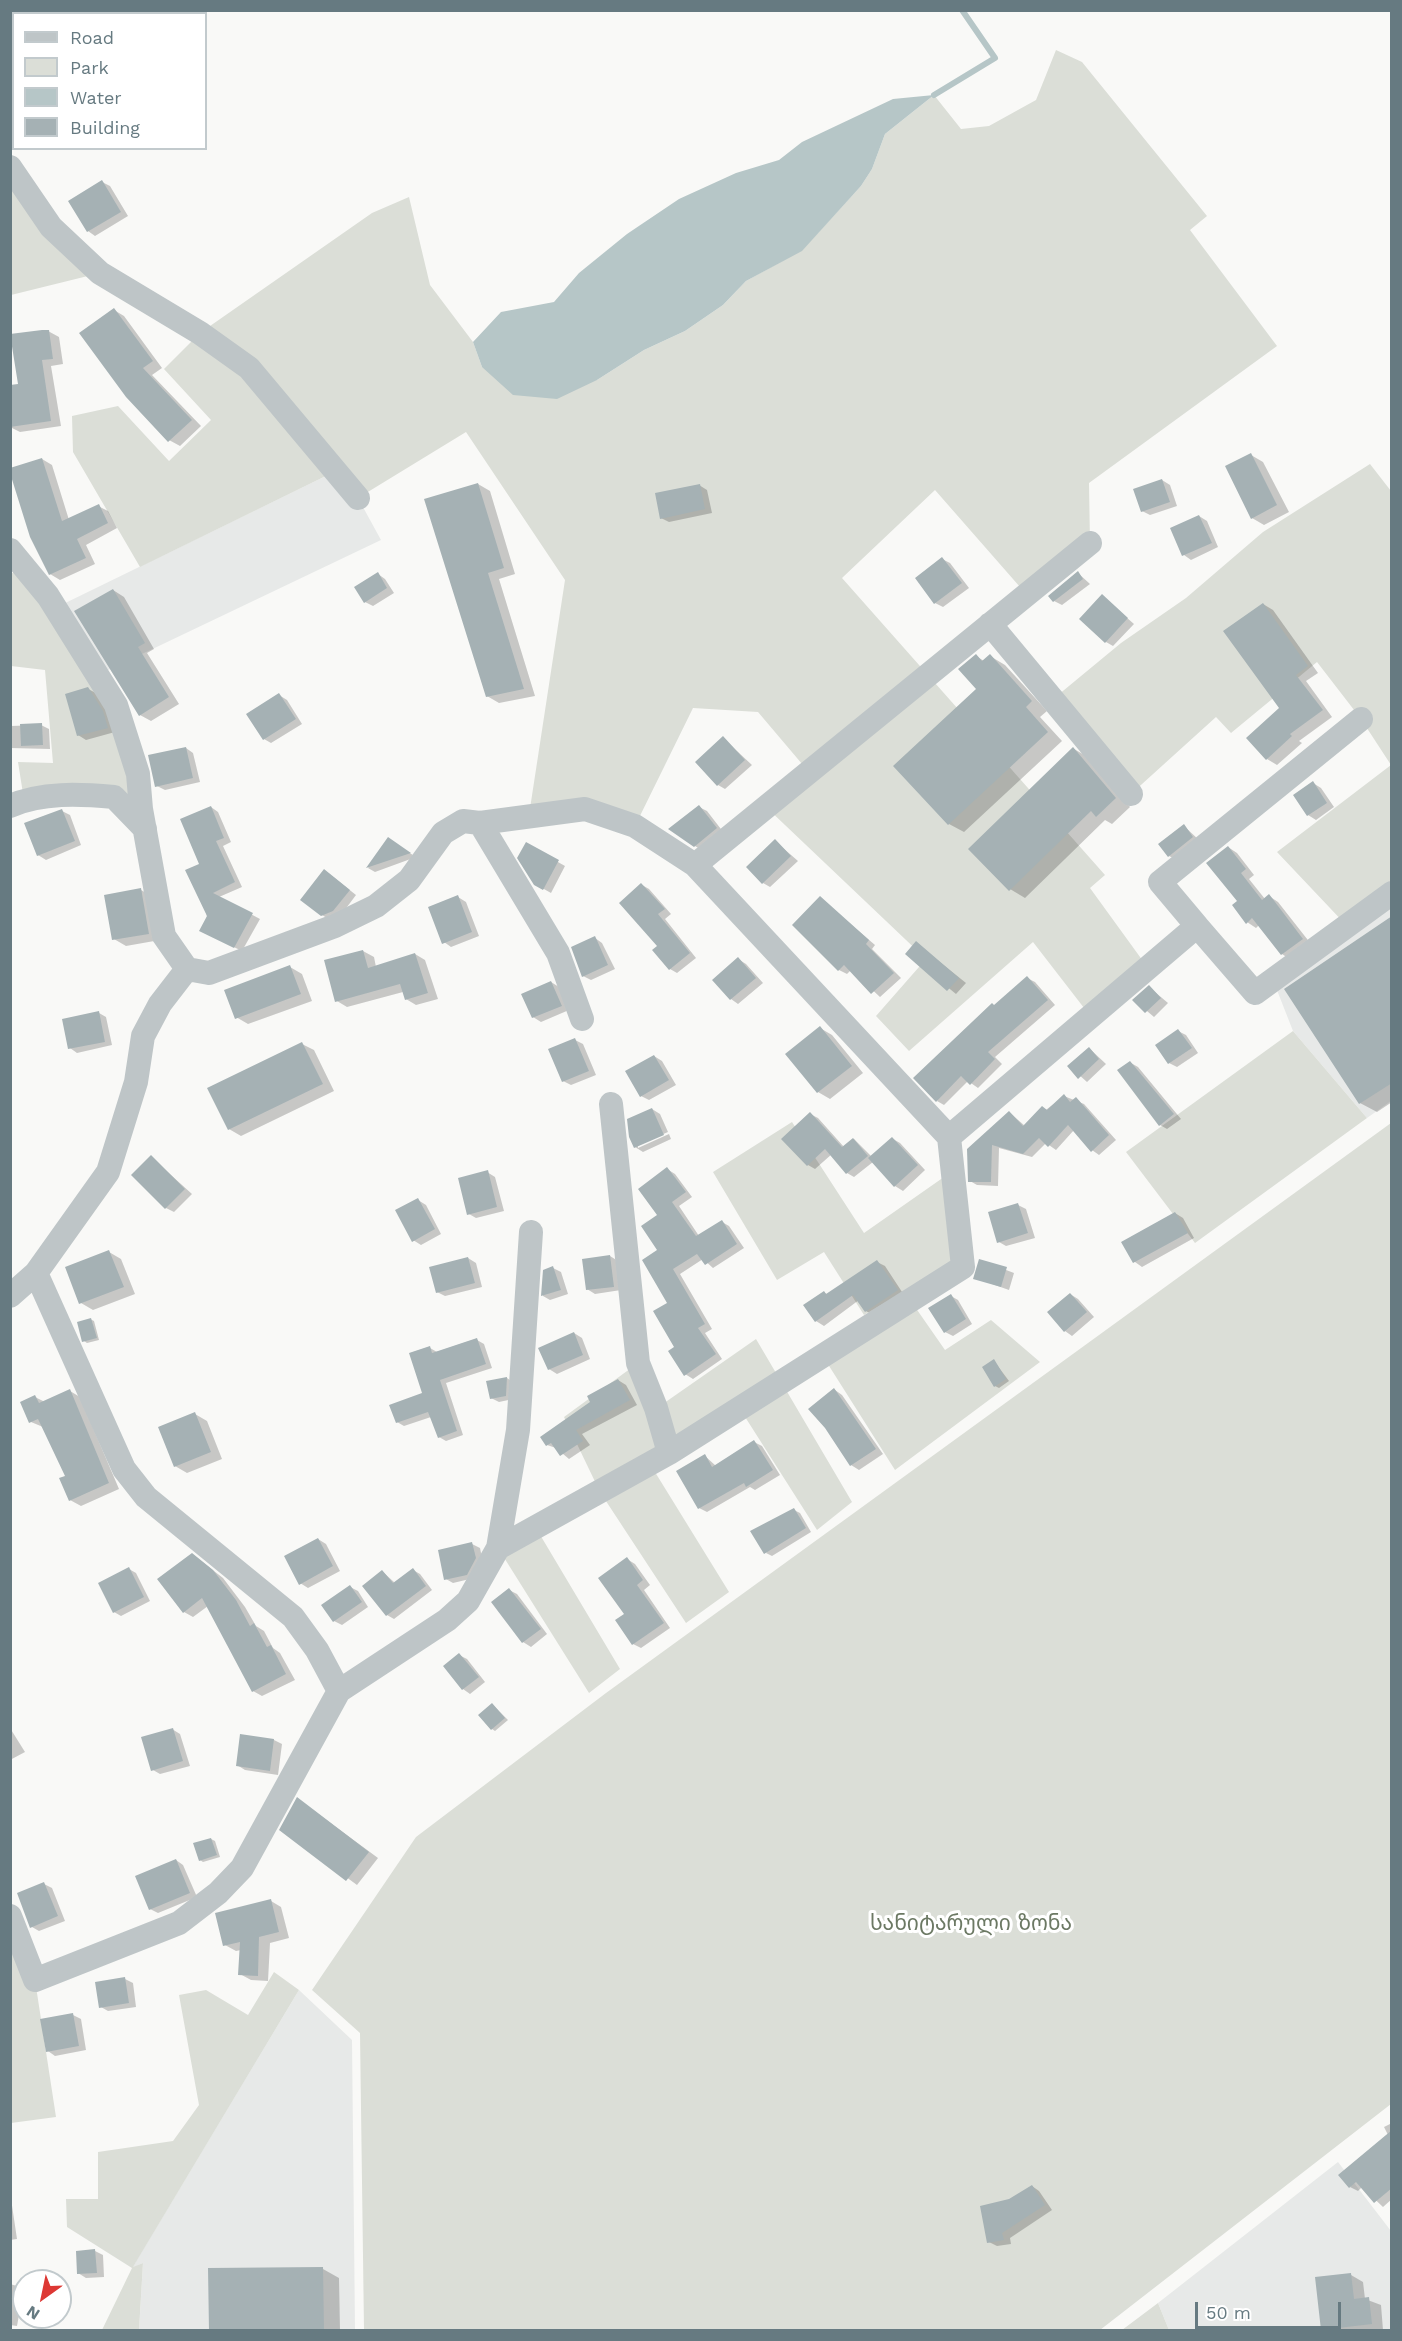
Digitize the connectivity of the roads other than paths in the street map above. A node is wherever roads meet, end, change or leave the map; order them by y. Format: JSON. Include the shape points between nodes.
{"nodes":[{"id":1,"x":10,"y":167,"type":"edge"},
{"id":2,"x":358,"y":498,"type":"dead end"},
{"id":3,"x":1090,"y":543,"type":"dead end"},
{"id":4,"x":10,"y":550,"type":"edge"},
{"id":5,"x":990,"y":624,"type":"junction"},
{"id":6,"x":1361,"y":719,"type":"dead end"},
{"id":7,"x":1131,"y":794,"type":"dead end"},
{"id":8,"x":10,"y":806,"type":"edge"},
{"id":9,"x":480,"y":823,"type":"junction"},
{"id":10,"x":145,"y":828,"type":"junction"},
{"id":11,"x":695,"y":865,"type":"junction"},
{"id":12,"x":1392,"y":893,"type":"edge"},
{"id":13,"x":1197,"y":926,"type":"junction"},
{"id":14,"x":187,"y":969,"type":"junction"},
{"id":15,"x":582,"y":1019,"type":"dead end"},
{"id":16,"x":611,"y":1104,"type":"dead end"},
{"id":17,"x":949,"y":1137,"type":"junction"},
{"id":18,"x":531,"y":1232,"type":"dead end"},
{"id":19,"x":36,"y":1273,"type":"junction"},
{"id":20,"x":10,"y":1296,"type":"edge"},
{"id":21,"x":669,"y":1453,"type":"junction"},
{"id":22,"x":498,"y":1548,"type":"junction"},
{"id":23,"x":339,"y":1690,"type":"junction"},
{"id":24,"x":12,"y":1927,"type":"edge"}],
"edges":[{"from":1,"to":2,"type":"street","via":[[51,227],[100,273],[200,333],[249,368]]},
{"from":3,"to":5,"type":"street"},
{"from":4,"to":10,"type":"street","via":[[48,596],[117,705],[138,774]]},
{"from":5,"to":7,"type":"street"},
{"from":5,"to":11,"type":"street"},
{"from":6,"to":13,"type":"street","via":[[1160,882]]},
{"from":8,"to":10,"type":"street","via":[[24,800],[76,794],[114,797]]},
{"from":9,"to":11,"type":"street","via":[[585,809],[635,826]]},
{"from":9,"to":14,"type":"street","via":[[463,821],[453,825],[410,880],[376,906],[220,970],[209,973]]},
{"from":9,"to":15,"type":"street","via":[[558,952]]},
{"from":10,"to":14,"type":"street","via":[[164,936]]},
{"from":11,"to":17,"type":"street"},
{"from":12,"to":13,"type":"street","via":[[1255,993]]},
{"from":13,"to":17,"type":"street"},
{"from":14,"to":19,"type":"street","via":[[160,1005],[144,1036],[136,1082],[108,1172]]},
{"from":16,"to":21,"type":"street","via":[[638,1363]]},
{"from":17,"to":21,"type":"street","via":[[963,1267]]},
{"from":18,"to":22,"type":"street","via":[[518,1430]]},
{"from":19,"to":20,"type":"street"},
{"from":19,"to":23,"type":"street","via":[[124,1469],[146,1497],[293,1617]]},
{"from":21,"to":22,"type":"street"},
{"from":22,"to":23,"type":"street","via":[[468,1601],[447,1620]]},
{"from":23,"to":24,"type":"street","via":[[242,1868],[199,1909],[179,1923],[35,1980]]}]}
